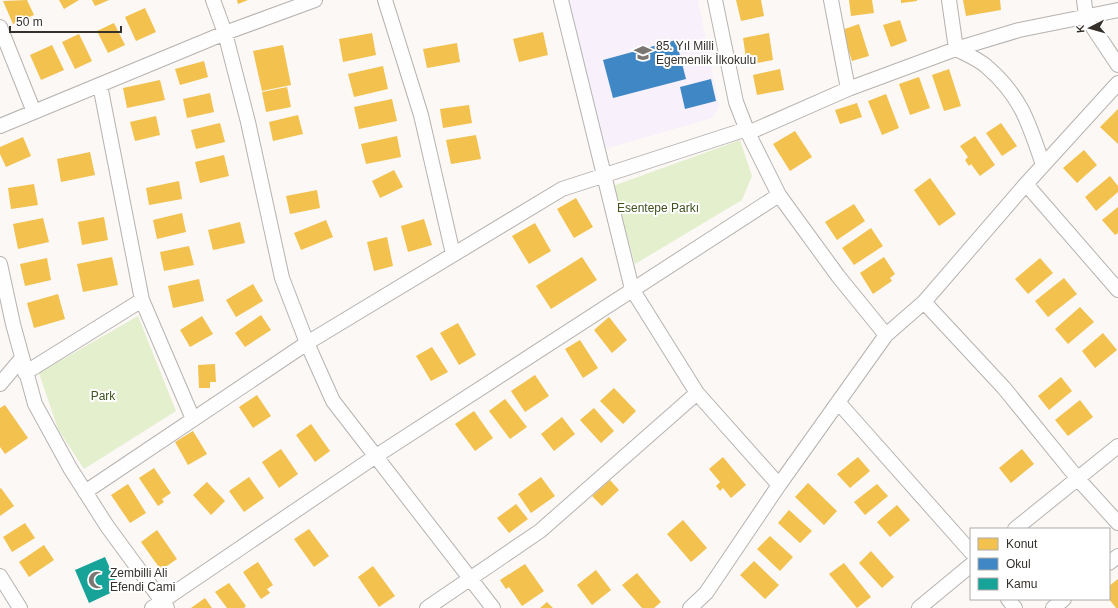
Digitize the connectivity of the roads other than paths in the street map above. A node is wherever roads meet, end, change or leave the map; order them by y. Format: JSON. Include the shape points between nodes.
{"nodes":[{"id":1,"x":213,"y":0,"type":"edge"},
{"id":2,"x":315,"y":0,"type":"edge"},
{"id":3,"x":385,"y":0,"type":"edge"},
{"id":4,"x":561,"y":0,"type":"edge"},
{"id":5,"x":715,"y":0,"type":"edge"},
{"id":6,"x":831,"y":0,"type":"edge"},
{"id":7,"x":949,"y":0,"type":"edge"},
{"id":8,"x":1084,"y":0,"type":"edge"},
{"id":9,"x":1118,"y":10,"type":"edge"},
{"id":10,"x":1086,"y":16,"type":"junction"},
{"id":11,"x":0,"y":27,"type":"edge"},
{"id":12,"x":225,"y":33,"type":"junction"},
{"id":13,"x":956,"y":49,"type":"junction"},
{"id":14,"x":1118,"y":66,"type":"edge"},
{"id":15,"x":1118,"y":83,"type":"edge"},
{"id":16,"x":100,"y":85,"type":"junction"},
{"id":17,"x":848,"y":89,"type":"junction"},
{"id":18,"x":34,"y":112,"type":"junction"},
{"id":19,"x":0,"y":126,"type":"edge"},
{"id":20,"x":747,"y":131,"type":"junction"},
{"id":21,"x":1043,"y":165,"type":"junction"},
{"id":22,"x":603,"y":175,"type":"junction"},
{"id":23,"x":1026,"y":184,"type":"junction"},
{"id":24,"x":779,"y":195,"type":"junction"},
{"id":25,"x":453,"y":254,"type":"junction"},
{"id":26,"x":1,"y":269,"type":"edge"},
{"id":27,"x":632,"y":289,"type":"junction"},
{"id":28,"x":1118,"y":290,"type":"edge"},
{"id":29,"x":142,"y":300,"type":"junction"},
{"id":30,"x":924,"y":302,"type":"junction"},
{"id":31,"x":886,"y":335,"type":"junction"},
{"id":32,"x":307,"y":343,"type":"junction"},
{"id":33,"x":22,"y":358,"type":"junction"},
{"id":34,"x":26,"y":374,"type":"junction"},
{"id":35,"x":0,"y":384,"type":"edge"},
{"id":36,"x":697,"y":393,"type":"junction"},
{"id":37,"x":838,"y":402,"type":"junction"},
{"id":38,"x":193,"y":419,"type":"junction"},
{"id":39,"x":1118,"y":446,"type":"edge"},
{"id":40,"x":376,"y":456,"type":"junction"},
{"id":41,"x":1078,"y":479,"type":"junction"},
{"id":42,"x":779,"y":485,"type":"junction"},
{"id":43,"x":85,"y":492,"type":"junction"},
{"id":44,"x":1118,"y":523,"type":"edge"},
{"id":45,"x":1016,"y":528,"type":"edge"},
{"id":46,"x":970,"y":551,"type":"edge"},
{"id":47,"x":1118,"y":556,"type":"edge"},
{"id":48,"x":1110,"y":562,"type":"edge"},
{"id":49,"x":970,"y":566,"type":"edge"},
{"id":50,"x":0,"y":576,"type":"edge"},
{"id":51,"x":470,"y":580,"type":"junction"},
{"id":52,"x":1009,"y":600,"type":"edge"},
{"id":53,"x":1063,"y":600,"type":"edge"},
{"id":54,"x":160,"y":606,"type":"edge"},
{"id":55,"x":20,"y":608,"type":"edge"},
{"id":56,"x":427,"y":608,"type":"edge"},
{"id":57,"x":493,"y":608,"type":"edge"},
{"id":58,"x":690,"y":608,"type":"edge"},
{"id":59,"x":919,"y":608,"type":"edge"},
{"id":60,"x":1015,"y":608,"type":"edge"},
{"id":61,"x":1053,"y":608,"type":"edge"}],
"edges":[{"from":1,"to":12,"type":"street"},
{"from":2,"to":12,"type":"street"},
{"from":3,"to":25,"type":"street","via":[[420,115]]},
{"from":4,"to":22,"type":"street"},
{"from":5,"to":20,"type":"street","via":[[736,102]]},
{"from":6,"to":17,"type":"street"},
{"from":7,"to":13,"type":"street"},
{"from":8,"to":10,"type":"street"},
{"from":9,"to":10,"type":"street"},
{"from":10,"to":13,"type":"street","via":[[1019,30]]},
{"from":10,"to":14,"type":"street"},
{"from":11,"to":18,"type":"street"},
{"from":12,"to":16,"type":"street"},
{"from":12,"to":32,"type":"street","via":[[248,122],[282,278]]},
{"from":13,"to":17,"type":"street"},
{"from":13,"to":21,"type":"street","via":[[985,65],[1008,88],[1021,106]]},
{"from":15,"to":21,"type":"street"},
{"from":16,"to":18,"type":"street"},
{"from":16,"to":29,"type":"street"},
{"from":17,"to":20,"type":"street"},
{"from":18,"to":19,"type":"street"},
{"from":20,"to":22,"type":"street"},
{"from":20,"to":24,"type":"street"},
{"from":21,"to":23,"type":"street"},
{"from":22,"to":25,"type":"street","via":[[562,189]]},
{"from":22,"to":27,"type":"street"},
{"from":23,"to":28,"type":"street"},
{"from":23,"to":30,"type":"street"},
{"from":24,"to":27,"type":"street"},
{"from":24,"to":31,"type":"street","via":[[838,276]]},
{"from":25,"to":32,"type":"street"},
{"from":26,"to":33,"type":"street"},
{"from":27,"to":36,"type":"street"},
{"from":27,"to":40,"type":"street"},
{"from":29,"to":34,"type":"street"},
{"from":29,"to":38,"type":"street"},
{"from":30,"to":31,"type":"street"},
{"from":30,"to":41,"type":"street","via":[[1004,388]]},
{"from":31,"to":37,"type":"street"},
{"from":32,"to":38,"type":"street"},
{"from":32,"to":40,"type":"street","via":[[333,401]]},
{"from":33,"to":34,"type":"street"},
{"from":33,"to":35,"type":"street"},
{"from":34,"to":43,"type":"street","via":[[35,404]]},
{"from":36,"to":42,"type":"street"},
{"from":36,"to":51,"type":"street","via":[[540,531]]},
{"from":37,"to":42,"type":"street"},
{"from":37,"to":46,"type":"street"},
{"from":38,"to":43,"type":"street"},
{"from":39,"to":41,"type":"street"},
{"from":40,"to":51,"type":"street"},
{"from":40,"to":54,"type":"street"},
{"from":41,"to":44,"type":"street"},
{"from":41,"to":45,"type":"street"},
{"from":42,"to":58,"type":"street","via":[[706,593]]},
{"from":43,"to":54,"type":"street"},
{"from":47,"to":48,"type":"street"},
{"from":49,"to":59,"type":"street"},
{"from":50,"to":55,"type":"street"},
{"from":51,"to":56,"type":"street"},
{"from":51,"to":57,"type":"street"},
{"from":52,"to":60,"type":"street"},
{"from":53,"to":61,"type":"street"}]}
